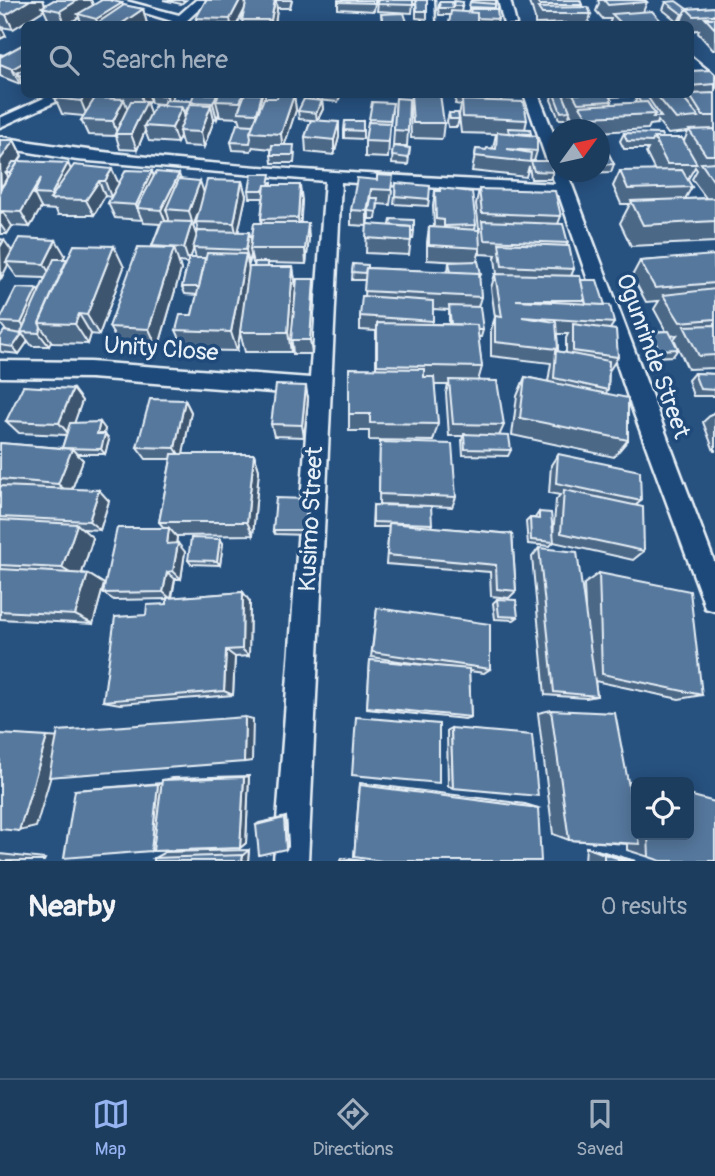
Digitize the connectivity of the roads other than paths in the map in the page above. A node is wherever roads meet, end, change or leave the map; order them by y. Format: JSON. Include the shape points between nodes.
{"nodes":[{"id":1,"x":108,"y":0,"type":"edge"},
{"id":2,"x":203,"y":0,"type":"edge"},
{"id":3,"x":428,"y":0,"type":"edge"},
{"id":4,"x":503,"y":0,"type":"edge"},
{"id":5,"x":176,"y":21,"type":"edge"},
{"id":6,"x":180,"y":21,"type":"edge"},
{"id":7,"x":429,"y":21,"type":"edge"},
{"id":8,"x":509,"y":21,"type":"edge"},
{"id":9,"x":694,"y":63,"type":"edge"},
{"id":10,"x":715,"y":83,"type":"edge"},
{"id":11,"x":58,"y":98,"type":"edge"},
{"id":12,"x":532,"y":98,"type":"edge"},
{"id":13,"x":9,"y":104,"type":"dead end"},
{"id":14,"x":26,"y":113,"type":"junction"},
{"id":15,"x":0,"y":123,"type":"edge"},
{"id":16,"x":547,"y":138,"type":"edge"},
{"id":17,"x":0,"y":142,"type":"edge"},
{"id":18,"x":547,"y":176,"type":"edge"},
{"id":19,"x":333,"y":177,"type":"junction"},
{"id":20,"x":563,"y":182,"type":"edge"},
{"id":21,"x":0,"y":369,"type":"edge"},
{"id":22,"x":319,"y":387,"type":"junction"},
{"id":23,"x":715,"y":598,"type":"edge"},
{"id":24,"x":291,"y":861,"type":"edge"}],
"edges":[{"from":1,"to":5,"type":"street"},
{"from":2,"to":6,"type":"street"},
{"from":3,"to":7,"type":"street"},
{"from":4,"to":8,"type":"street"},
{"from":9,"to":10,"type":"street"},
{"from":11,"to":14,"type":"street"},
{"from":12,"to":16,"type":"street","name":"Ogunrinde Street"},
{"from":13,"to":14,"type":"street"},
{"from":14,"to":15,"type":"street"},
{"from":17,"to":19,"type":"street","via":[[77,155]]},
{"from":18,"to":19,"type":"street"},
{"from":19,"to":22,"type":"street","name":"Kusimo Street"},
{"from":20,"to":23,"type":"street","name":"Ogunrinde Street"},
{"from":21,"to":22,"type":"street","name":"Unity Close","via":[[90,370]]},
{"from":22,"to":24,"type":"street","name":"Kusimo Street"}]}
